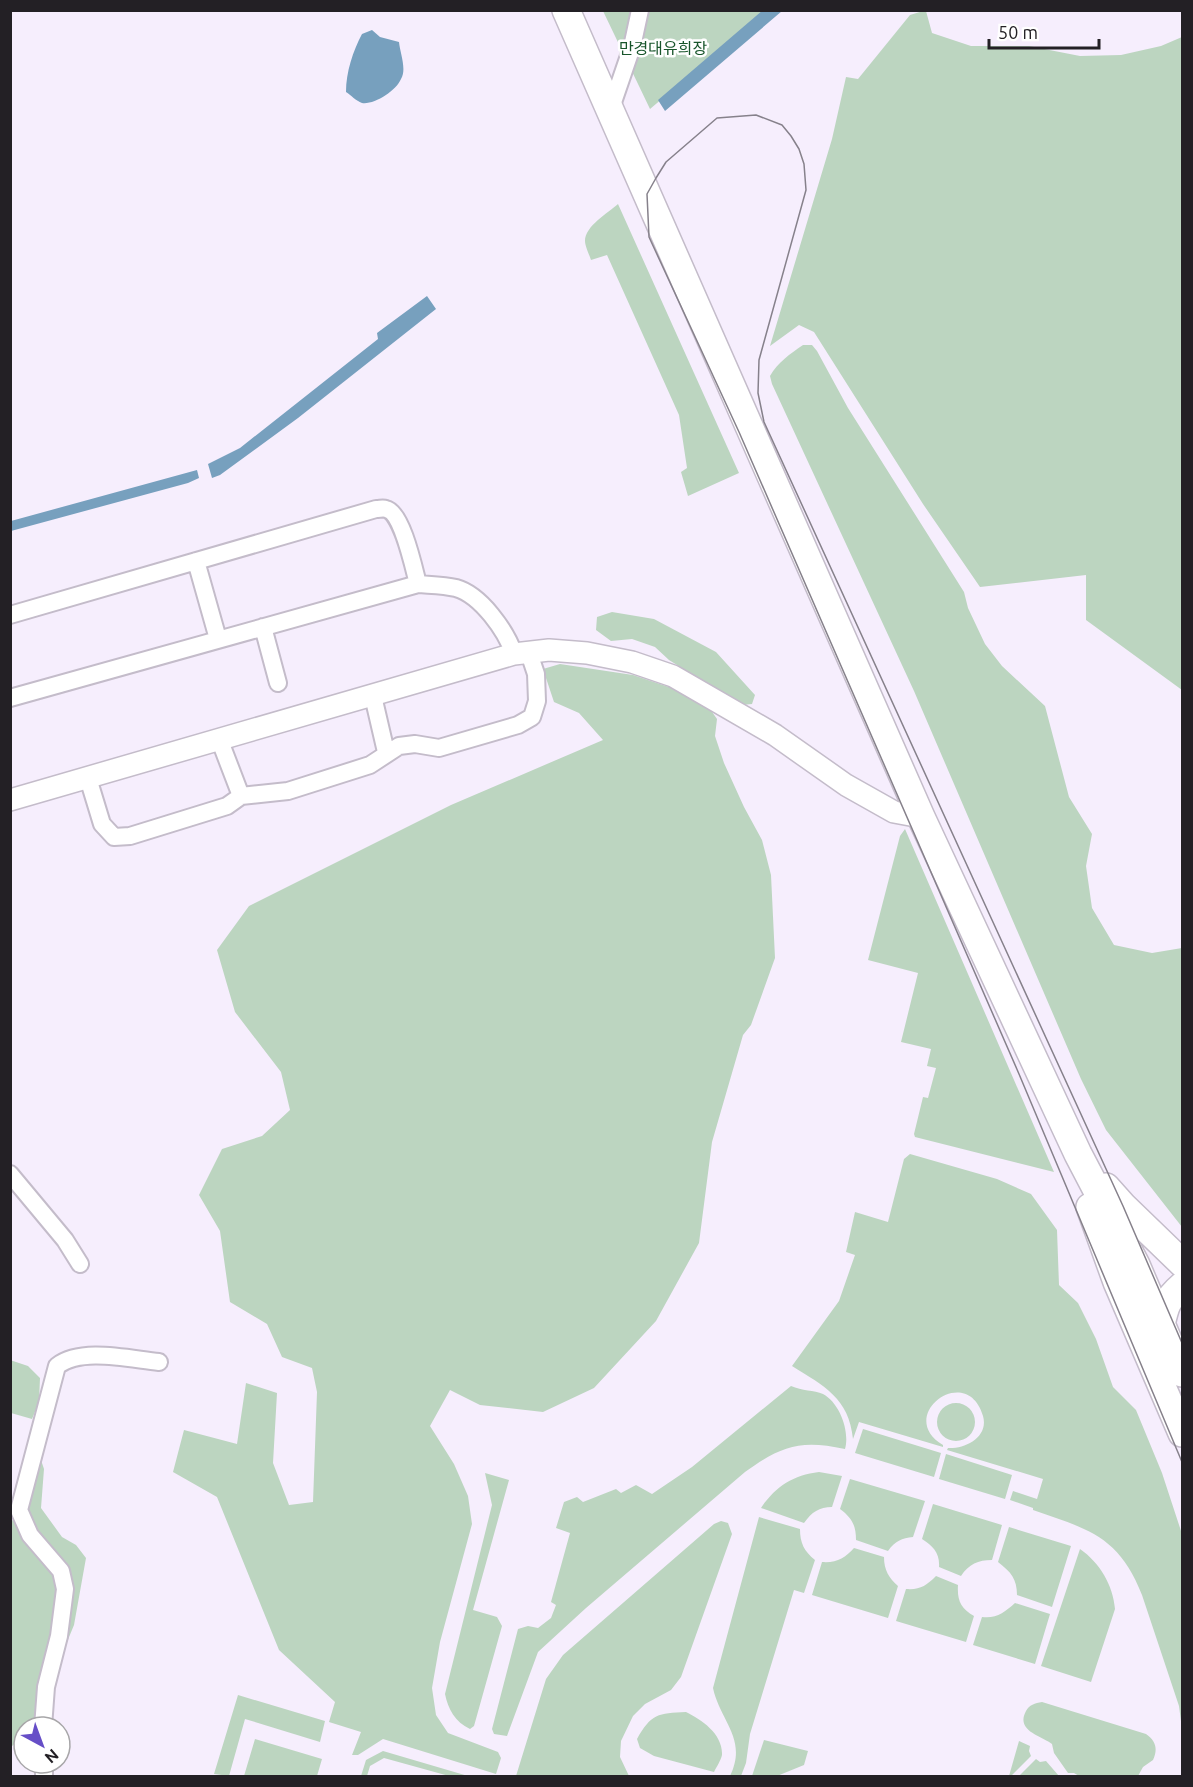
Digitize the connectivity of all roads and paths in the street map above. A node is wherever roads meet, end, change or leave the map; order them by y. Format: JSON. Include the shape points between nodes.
{"nodes":[{"id":1,"x":566,"y":10,"type":"edge"},
{"id":2,"x":640,"y":10,"type":"edge"},
{"id":3,"x":610,"y":111,"type":"junction"},
{"id":4,"x":196,"y":561,"type":"junction"},
{"id":5,"x":418,"y":584,"type":"junction"},
{"id":6,"x":10,"y":615,"type":"edge"},
{"id":7,"x":263,"y":627,"type":"junction"},
{"id":8,"x":218,"y":639,"type":"junction"},
{"id":9,"x":522,"y":653,"type":"junction"},
{"id":10,"x":278,"y":683,"type":"dead end"},
{"id":11,"x":374,"y":696,"type":"junction"},
{"id":12,"x":10,"y":698,"type":"edge"},
{"id":13,"x":220,"y":741,"type":"junction"},
{"id":14,"x":386,"y":752,"type":"junction"},
{"id":15,"x":88,"y":778,"type":"junction"},
{"id":16,"x":241,"y":796,"type":"junction"},
{"id":17,"x":10,"y":801,"type":"edge"},
{"id":18,"x":921,"y":817,"type":"junction"},
{"id":19,"x":1078,"y":1154,"type":"junction"},
{"id":20,"x":10,"y":1174,"type":"edge"},
{"id":21,"x":1182,"y":1263,"type":"edge"},
{"id":22,"x":80,"y":1264,"type":"dead end"},
{"id":23,"x":1182,"y":1286,"type":"edge"},
{"id":24,"x":1161,"y":1325,"type":"junction"},
{"id":25,"x":159,"y":1362,"type":"dead end"},
{"id":26,"x":1182,"y":1373,"type":"edge"},
{"id":27,"x":1182,"y":1433,"type":"edge"},
{"id":28,"x":44,"y":1715,"type":"edge"}],
"edges":[{"from":1,"to":3,"type":"main road"},
{"from":2,"to":3,"type":"street"},
{"from":3,"to":18,"type":"main road"},
{"from":4,"to":5,"type":"street","via":[[386,508],[399,522]]},
{"from":4,"to":6,"type":"street"},
{"from":4,"to":8,"type":"street"},
{"from":5,"to":7,"type":"street"},
{"from":5,"to":9,"type":"street","via":[[458,588],[477,601]]},
{"from":7,"to":8,"type":"street"},
{"from":7,"to":10,"type":"street"},
{"from":8,"to":12,"type":"street"},
{"from":9,"to":11,"type":"street"},
{"from":9,"to":14,"type":"street","via":[[536,674],[537,701],[532,717],[518,725],[439,748],[415,744]]},
{"from":9,"to":18,"type":"street","via":[[587,653],[673,676],[775,735],[846,785],[894,812]]},
{"from":11,"to":13,"type":"street"},
{"from":11,"to":14,"type":"street"},
{"from":13,"to":15,"type":"street"},
{"from":13,"to":16,"type":"street"},
{"from":14,"to":16,"type":"street","via":[[370,765],[288,791]]},
{"from":15,"to":16,"type":"street","via":[[102,824],[114,837],[130,836],[226,806]]},
{"from":15,"to":17,"type":"street"},
{"from":18,"to":19,"type":"main road"},
{"from":19,"to":21,"type":"main road","via":[[1123,1206]]},
{"from":19,"to":24,"type":"main road","via":[[1136,1265]]},
{"from":19,"to":27,"type":"main road","via":[[1085,1192],[1117,1282]]},
{"from":20,"to":22,"type":"street"},
{"from":23,"to":24,"type":"main road","via":[[1166,1305]]},
{"from":24,"to":26,"type":"main road"},
{"from":25,"to":28,"type":"street","via":[[90,1356],[67,1359],[57,1366],[18,1510],[30,1535],[61,1571],[65,1589]]}]}
